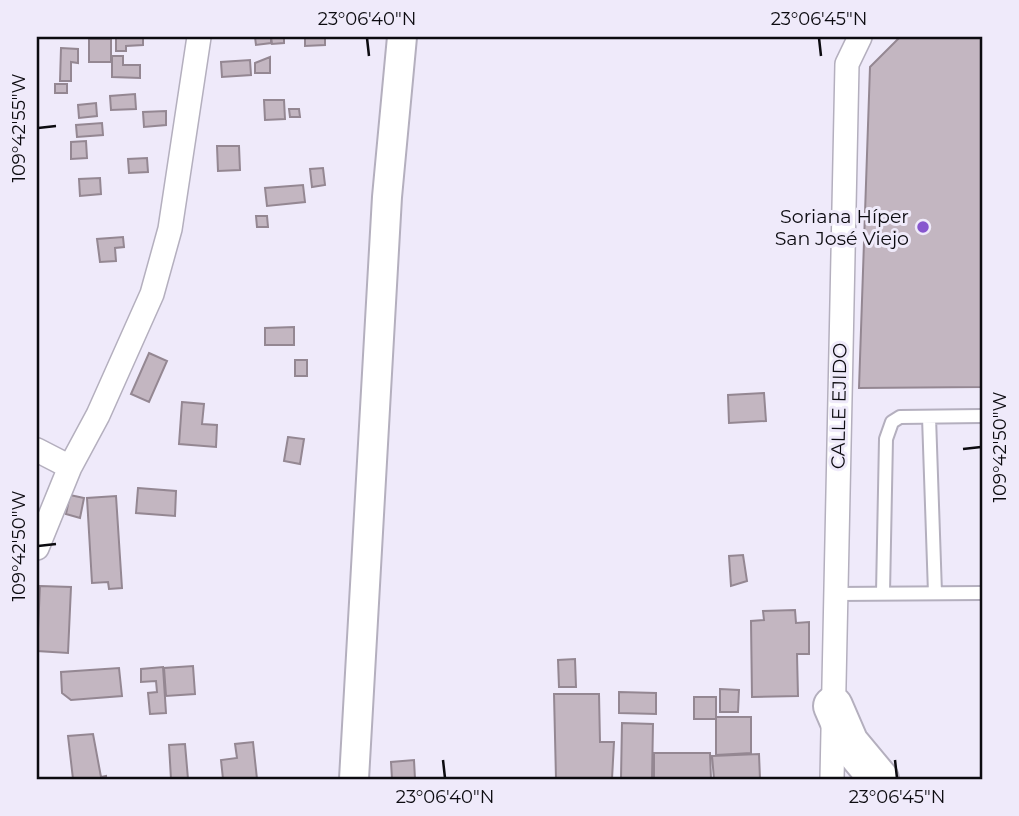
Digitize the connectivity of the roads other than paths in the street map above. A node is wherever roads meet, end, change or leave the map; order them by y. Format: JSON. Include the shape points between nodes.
{"nodes":[{"id":1,"x":199,"y":37,"type":"edge"},
{"id":2,"x":402,"y":37,"type":"edge"},
{"id":3,"x":860,"y":37,"type":"edge"},
{"id":4,"x":929,"y":416,"type":"junction"},
{"id":5,"x":982,"y":416,"type":"edge"},
{"id":6,"x":37,"y":450,"type":"edge"},
{"id":7,"x":70,"y":467,"type":"junction"},
{"id":8,"x":37,"y":548,"type":"edge"},
{"id":9,"x":883,"y":593,"type":"junction"},
{"id":10,"x":935,"y":593,"type":"junction"},
{"id":11,"x":982,"y":593,"type":"edge"},
{"id":12,"x":836,"y":594,"type":"junction"},
{"id":13,"x":833,"y":706,"type":"junction"},
{"id":14,"x":354,"y":779,"type":"edge"},
{"id":15,"x":832,"y":779,"type":"edge"},
{"id":16,"x":879,"y":779,"type":"edge"}],
"edges":[{"from":1,"to":7,"type":"street","via":[[170,229],[152,294]]},
{"from":2,"to":14,"type":"street","via":[[387,197]]},
{"from":3,"to":12,"type":"street","name":"CALLE EJIDO","via":[[846,64]]},
{"from":4,"to":5,"type":"lane"},
{"from":4,"to":9,"type":"lane","via":[[901,416],[888,431]]},
{"from":4,"to":10,"type":"lane"},
{"from":6,"to":7,"type":"street"},
{"from":7,"to":8,"type":"street"},
{"from":9,"to":10,"type":"lane"},
{"from":9,"to":12,"type":"lane"},
{"from":10,"to":11,"type":"lane"},
{"from":12,"to":13,"type":"street","name":"CALLE EJIDO"},
{"from":13,"to":15,"type":"street","name":"CALLE EJIDO"},
{"from":13,"to":16,"type":"highway","via":[[849,743]]}]}
